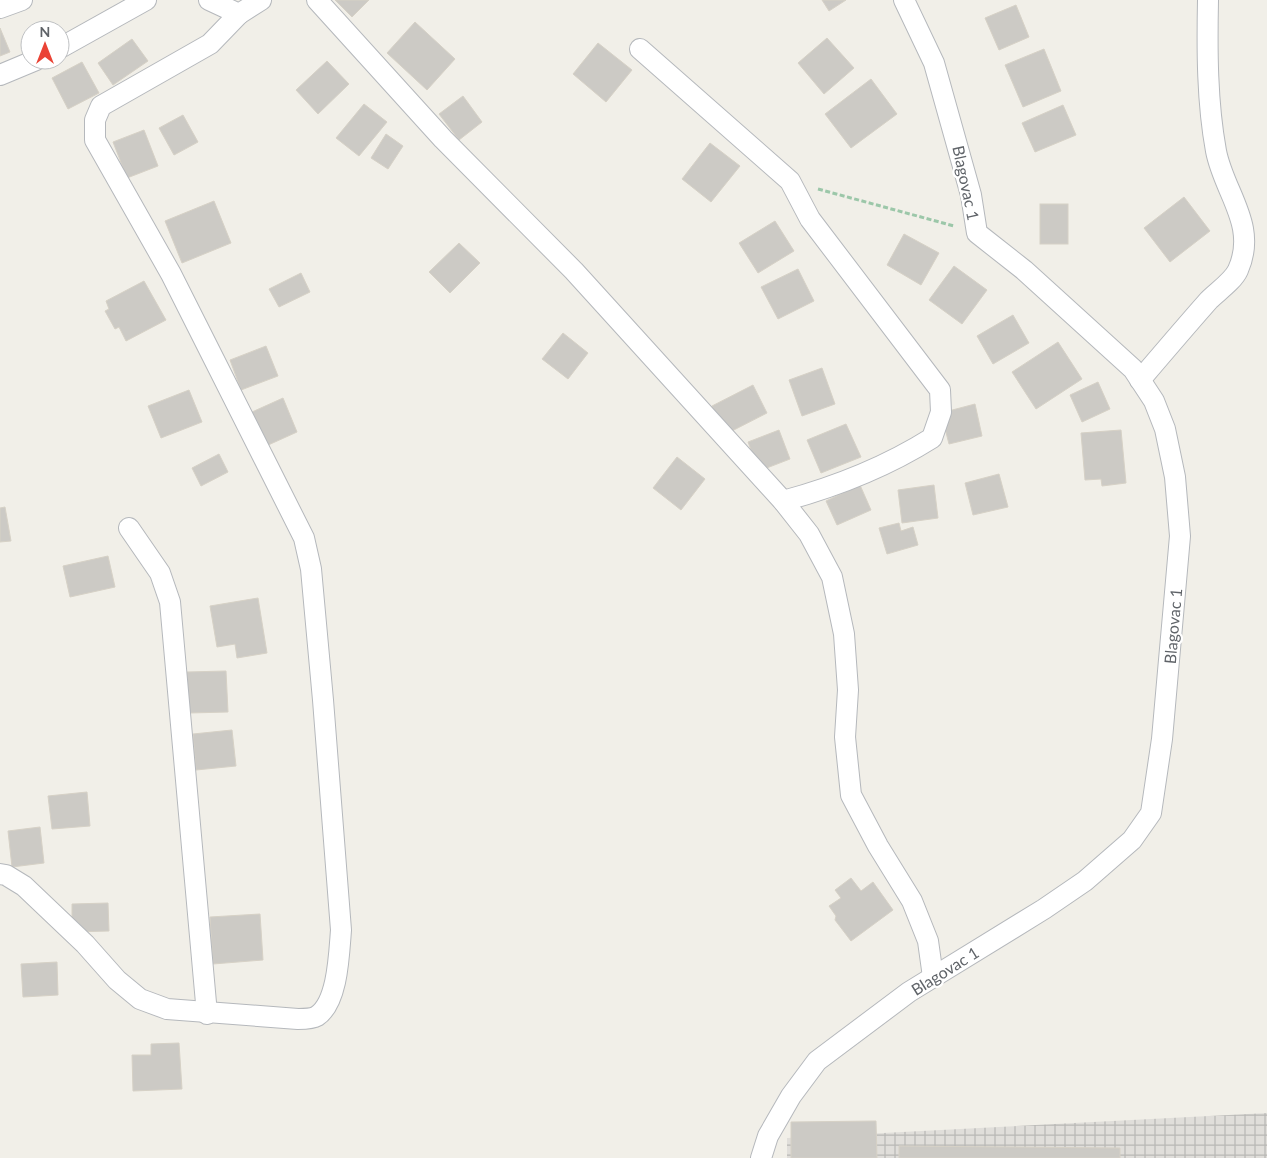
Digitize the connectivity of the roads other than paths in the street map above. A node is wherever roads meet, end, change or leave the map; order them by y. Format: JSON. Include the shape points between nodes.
{"nodes":[{"id":1,"x":22,"y":0,"type":"edge"},
{"id":2,"x":146,"y":0,"type":"edge"},
{"id":3,"x":209,"y":0,"type":"edge"},
{"id":4,"x":261,"y":0,"type":"edge"},
{"id":5,"x":317,"y":0,"type":"edge"},
{"id":6,"x":904,"y":0,"type":"edge"},
{"id":7,"x":1208,"y":0,"type":"edge"},
{"id":8,"x":0,"y":8,"type":"edge"},
{"id":9,"x":238,"y":14,"type":"junction"},
{"id":10,"x":70,"y":42,"type":"edge"},
{"id":11,"x":640,"y":49,"type":"dead end"},
{"id":12,"x":20,"y":67,"type":"edge"},
{"id":13,"x":0,"y":75,"type":"edge"},
{"id":14,"x":1140,"y":380,"type":"junction"},
{"id":15,"x":783,"y":501,"type":"junction"},
{"id":16,"x":129,"y":528,"type":"dead end"},
{"id":17,"x":0,"y":874,"type":"edge"},
{"id":18,"x":933,"y":977,"type":"junction"},
{"id":19,"x":207,"y":1014,"type":"junction"},
{"id":20,"x":761,"y":1158,"type":"edge"}],
"edges":[{"from":1,"to":8,"type":"street"},
{"from":2,"to":10,"type":"street"},
{"from":3,"to":9,"type":"street"},
{"from":4,"to":9,"type":"street"},
{"from":5,"to":15,"type":"street","via":[[443,139],[574,271]]},
{"from":6,"to":14,"type":"street","name":"Blagovac 1","via":[[937,72],[971,195],[977,233],[1024,270],[1133,369]]},
{"from":7,"to":14,"type":"street","via":[[1209,78],[1216,152],[1243,222],[1244,254],[1237,272]]},
{"from":9,"to":19,"type":"street","via":[[210,44],[101,106],[95,120],[95,140],[171,274],[296,519],[311,568],[341,930],[338,965],[328,1005],[316,1017],[298,1020]]},
{"from":11,"to":15,"type":"street","via":[[790,181],[810,220],[940,390],[941,412],[932,438],[884,466],[820,491]]},
{"from":12,"to":13,"type":"street"},
{"from":14,"to":18,"type":"street","name":"Blagovac 1","via":[[1154,401],[1165,429],[1175,477],[1180,536],[1162,739],[1151,812],[1132,840],[1085,881]]},
{"from":15,"to":18,"type":"street","via":[[809,534],[832,577],[844,634],[848,690],[845,737],[851,795],[912,901],[928,941]]},
{"from":16,"to":19,"type":"street","via":[[160,573],[170,602]]},
{"from":17,"to":19,"type":"street","via":[[24,886],[140,999],[167,1009]]},
{"from":18,"to":20,"type":"street","name":"Blagovac 1","via":[[817,1061],[791,1096],[768,1136]]}]}
